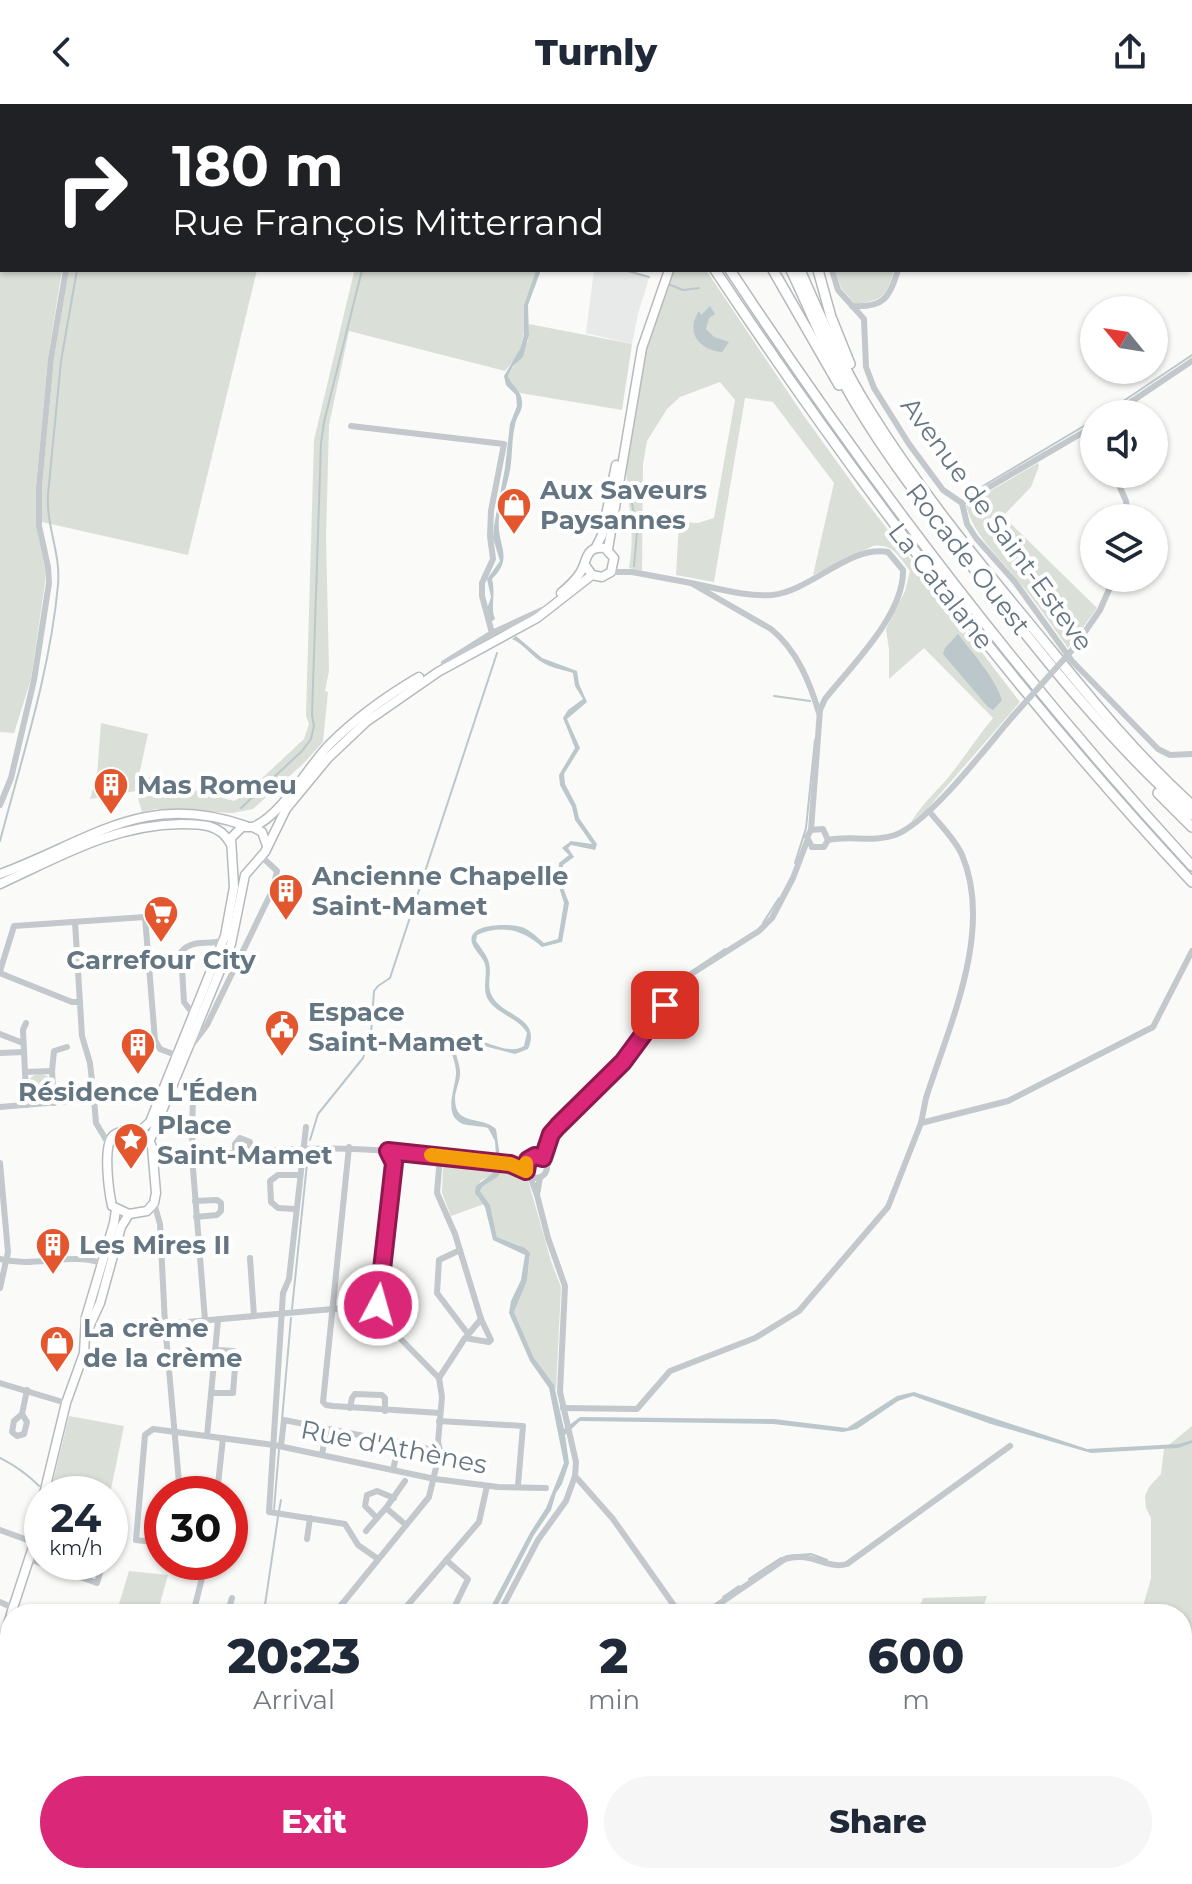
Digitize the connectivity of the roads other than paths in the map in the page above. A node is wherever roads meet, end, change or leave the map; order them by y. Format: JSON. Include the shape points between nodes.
{"nodes":[{"id":1,"x":66,"y":272,"type":"edge"},
{"id":2,"x":665,"y":272,"type":"edge"},
{"id":3,"x":665,"y":272,"type":"edge"},
{"id":4,"x":716,"y":272,"type":"edge"},
{"id":5,"x":731,"y":272,"type":"edge"},
{"id":6,"x":774,"y":272,"type":"edge"},
{"id":7,"x":792,"y":272,"type":"edge"},
{"id":8,"x":801,"y":272,"type":"edge"},
{"id":9,"x":819,"y":272,"type":"edge"},
{"id":10,"x":833,"y":272,"type":"edge"},
{"id":11,"x":897,"y":272,"type":"edge"},
{"id":12,"x":852,"y":306,"type":"junction"},
{"id":13,"x":872,"y":306,"type":"junction"},
{"id":14,"x":864,"y":319,"type":"junction"},
{"id":15,"x":1192,"y":361,"type":"edge"},
{"id":16,"x":1134,"y":400,"type":"edge"},
{"id":17,"x":351,"y":426,"type":"dead end"},
{"id":18,"x":1080,"y":434,"type":"edge"},
{"id":19,"x":900,"y":458,"type":"junction"},
{"id":20,"x":962,"y":503,"type":"junction"},
{"id":21,"x":596,"y":547,"type":"junction"},
{"id":22,"x":608,"y":549,"type":"junction"},
{"id":23,"x":967,"y":560,"type":"junction"},
{"id":24,"x":615,"y":562,"type":"junction"},
{"id":25,"x":585,"y":565,"type":"junction"},
{"id":26,"x":611,"y":572,"type":"junction"},
{"id":27,"x":632,"y":572,"type":"junction"},
{"id":28,"x":592,"y":575,"type":"junction"},
{"id":29,"x":691,"y":583,"type":"junction"},
{"id":30,"x":1108,"y":592,"type":"edge"},
{"id":31,"x":542,"y":610,"type":"junction"},
{"id":32,"x":492,"y":633,"type":"junction"},
{"id":33,"x":444,"y":663,"type":"junction"},
{"id":34,"x":1084,"y":704,"type":"junction"},
{"id":35,"x":820,"y":715,"type":"junction"},
{"id":36,"x":1192,"y":754,"type":"edge"},
{"id":37,"x":1192,"y":803,"type":"edge"},
{"id":38,"x":0,"y":805,"type":"edge"},
{"id":39,"x":929,"y":811,"type":"junction"},
{"id":40,"x":1192,"y":815,"type":"edge"},
{"id":41,"x":250,"y":826,"type":"junction"},
{"id":42,"x":1192,"y":827,"type":"edge"},
{"id":43,"x":821,"y":832,"type":"junction"},
{"id":44,"x":810,"y":844,"type":"junction"},
{"id":45,"x":267,"y":847,"type":"junction"},
{"id":46,"x":231,"y":848,"type":"junction"},
{"id":47,"x":259,"y":859,"type":"junction"},
{"id":48,"x":1192,"y":866,"type":"edge"},
{"id":49,"x":0,"y":874,"type":"edge"},
{"id":50,"x":1192,"y":882,"type":"edge"},
{"id":51,"x":0,"y":884,"type":"edge"},
{"id":52,"x":75,"y":922,"type":"junction"},
{"id":53,"x":223,"y":940,"type":"junction"},
{"id":54,"x":1192,"y":951,"type":"edge"},
{"id":55,"x":80,"y":1002,"type":"junction"},
{"id":56,"x":193,"y":1014,"type":"junction"},
{"id":57,"x":26,"y":1023,"type":"dead end"},
{"id":58,"x":0,"y":1034,"type":"edge"},
{"id":59,"x":23,"y":1043,"type":"junction"},
{"id":60,"x":67,"y":1047,"type":"dead end"},
{"id":61,"x":189,"y":1050,"type":"junction"},
{"id":62,"x":24,"y":1052,"type":"junction"},
{"id":63,"x":0,"y":1053,"type":"edge"},
{"id":64,"x":178,"y":1056,"type":"junction"},
{"id":65,"x":52,"y":1071,"type":"junction"},
{"id":66,"x":25,"y":1072,"type":"junction"},
{"id":67,"x":193,"y":1083,"type":"dead end"},
{"id":68,"x":94,"y":1099,"type":"junction"},
{"id":69,"x":54,"y":1103,"type":"junction"},
{"id":70,"x":27,"y":1105,"type":"junction"},
{"id":71,"x":0,"y":1107,"type":"edge"},
{"id":72,"x":96,"y":1123,"type":"junction"},
{"id":73,"x":921,"y":1123,"type":"junction"},
{"id":74,"x":306,"y":1127,"type":"dead end"},
{"id":75,"x":140,"y":1131,"type":"junction"},
{"id":76,"x":551,"y":1134,"type":"junction"},
{"id":77,"x":115,"y":1135,"type":"junction"},
{"id":78,"x":150,"y":1140,"type":"junction"},
{"id":79,"x":108,"y":1143,"type":"junction"},
{"id":80,"x":349,"y":1147,"type":"junction"},
{"id":81,"x":302,"y":1149,"type":"junction"},
{"id":82,"x":153,"y":1151,"type":"junction"},
{"id":83,"x":250,"y":1152,"type":"junction"},
{"id":84,"x":235,"y":1153,"type":"junction"},
{"id":85,"x":390,"y":1153,"type":"junction"},
{"id":86,"x":192,"y":1156,"type":"junction"},
{"id":87,"x":440,"y":1156,"type":"junction"},
{"id":88,"x":164,"y":1158,"type":"junction"},
{"id":89,"x":531,"y":1158,"type":"junction"},
{"id":90,"x":543,"y":1158,"type":"junction"},
{"id":91,"x":508,"y":1164,"type":"junction"},
{"id":92,"x":0,"y":1166,"type":"edge"},
{"id":93,"x":154,"y":1167,"type":"junction"},
{"id":94,"x":528,"y":1173,"type":"junction"},
{"id":95,"x":300,"y":1175,"type":"junction"},
{"id":96,"x":540,"y":1177,"type":"junction"},
{"id":97,"x":537,"y":1195,"type":"junction"},
{"id":98,"x":195,"y":1201,"type":"junction"},
{"id":99,"x":154,"y":1203,"type":"junction"},
{"id":100,"x":295,"y":1209,"type":"junction"},
{"id":101,"x":116,"y":1210,"type":"junction"},
{"id":102,"x":147,"y":1211,"type":"junction"},
{"id":103,"x":129,"y":1214,"type":"junction"},
{"id":104,"x":196,"y":1217,"type":"junction"},
{"id":105,"x":160,"y":1224,"type":"junction"},
{"id":106,"x":460,"y":1250,"type":"junction"},
{"id":107,"x":250,"y":1258,"type":"dead end"},
{"id":108,"x":3,"y":1260,"type":"edge"},
{"id":109,"x":101,"y":1263,"type":"junction"},
{"id":110,"x":0,"y":1288,"type":"edge"},
{"id":111,"x":378,"y":1305,"type":"junction"},
{"id":112,"x":332,"y":1310,"type":"junction"},
{"id":113,"x":282,"y":1315,"type":"junction"},
{"id":114,"x":254,"y":1316,"type":"junction"},
{"id":115,"x":481,"y":1319,"type":"junction"},
{"id":116,"x":205,"y":1320,"type":"junction"},
{"id":117,"x":218,"y":1320,"type":"junction"},
{"id":118,"x":165,"y":1324,"type":"junction"},
{"id":119,"x":467,"y":1336,"type":"junction"},
{"id":120,"x":84,"y":1343,"type":"junction"},
{"id":121,"x":217,"y":1350,"type":"junction"},
{"id":122,"x":439,"y":1378,"type":"junction"},
{"id":123,"x":0,"y":1383,"type":"edge"},
{"id":124,"x":27,"y":1390,"type":"junction"},
{"id":125,"x":212,"y":1393,"type":"junction"},
{"id":126,"x":66,"y":1403,"type":"junction"},
{"id":127,"x":350,"y":1408,"type":"junction"},
{"id":128,"x":563,"y":1408,"type":"junction"},
{"id":129,"x":385,"y":1411,"type":"junction"},
{"id":130,"x":22,"y":1414,"type":"dead end"},
{"id":131,"x":440,"y":1417,"type":"junction"},
{"id":132,"x":327,"y":1429,"type":"junction"},
{"id":133,"x":174,"y":1432,"type":"junction"},
{"id":134,"x":207,"y":1436,"type":"junction"},
{"id":135,"x":223,"y":1438,"type":"junction"},
{"id":136,"x":399,"y":1443,"type":"junction"},
{"id":137,"x":278,"y":1446,"type":"junction"},
{"id":138,"x":1010,"y":1446,"type":"dead end"},
{"id":139,"x":434,"y":1450,"type":"dead end"},
{"id":140,"x":322,"y":1454,"type":"junction"},
{"id":141,"x":393,"y":1470,"type":"junction"},
{"id":142,"x":48,"y":1476,"type":"edge"},
{"id":143,"x":178,"y":1476,"type":"edge"},
{"id":144,"x":219,"y":1476,"type":"edge"},
{"id":145,"x":575,"y":1476,"type":"junction"},
{"id":146,"x":435,"y":1479,"type":"junction"},
{"id":147,"x":405,"y":1481,"type":"dead end"},
{"id":148,"x":518,"y":1485,"type":"junction"},
{"id":149,"x":487,"y":1486,"type":"junction"},
{"id":150,"x":546,"y":1488,"type":"dead end"},
{"id":151,"x":394,"y":1498,"type":"junction"},
{"id":152,"x":386,"y":1508,"type":"junction"},
{"id":153,"x":310,"y":1518,"type":"junction"},
{"id":154,"x":377,"y":1518,"type":"junction"},
{"id":155,"x":406,"y":1525,"type":"junction"},
{"id":156,"x":0,"y":1530,"type":"edge"},
{"id":157,"x":366,"y":1531,"type":"dead end"},
{"id":158,"x":307,"y":1539,"type":"dead end"},
{"id":159,"x":144,"y":1541,"type":"edge"},
{"id":160,"x":24,"y":1545,"type":"edge"},
{"id":161,"x":378,"y":1559,"type":"junction"},
{"id":162,"x":446,"y":1560,"type":"junction"},
{"id":163,"x":24,"y":1573,"type":"edge"},
{"id":164,"x":202,"y":1580,"type":"edge"},
{"id":165,"x":232,"y":1598,"type":"dead end"},
{"id":166,"x":15,"y":1604,"type":"edge"},
{"id":167,"x":196,"y":1604,"type":"edge"},
{"id":168,"x":230,"y":1604,"type":"edge"},
{"id":169,"x":342,"y":1604,"type":"edge"},
{"id":170,"x":409,"y":1604,"type":"edge"},
{"id":171,"x":456,"y":1604,"type":"edge"},
{"id":172,"x":504,"y":1604,"type":"edge"},
{"id":173,"x":673,"y":1604,"type":"edge"},
{"id":174,"x":725,"y":1604,"type":"edge"}],
"edges":[{"from":1,"to":38,"type":"street","via":[[39,487],[39,526],[49,583],[34,680]]},
{"from":2,"to":21,"type":"main road","via":[[637,350]]},
{"from":3,"to":22,"type":"main road","via":[[642,348]]},
{"from":4,"to":50,"type":"highway","name":"La Catalane","via":[[810,411],[934,578],[1020,688]]},
{"from":5,"to":48,"type":"highway","name":"La Catalane","via":[[820,405],[943,572],[1092,755]]},
{"from":6,"to":23,"type":"highway","via":[[882,454]]},
{"from":7,"to":23,"type":"highway","name":"Rocade Ouest","via":[[867,422]]},
{"from":8,"to":19,"type":"highway","name":"Rocade Ouest","via":[[845,369]]},
{"from":9,"to":19,"type":"highway","via":[[846,357]]},
{"from":10,"to":12,"type":"street","via":[[838,290]]},
{"from":11,"to":13,"type":"street","via":[[888,295]]},
{"from":12,"to":13,"type":"street"},
{"from":12,"to":14,"type":"street"},
{"from":13,"to":14,"type":"street"},
{"from":14,"to":20,"type":"street","name":"Avenue de Saint-Esteve","via":[[866,367],[874,388],[943,490]]},
{"from":15,"to":16,"type":"street"},
{"from":17,"to":32,"type":"street","via":[[504,444],[491,511],[493,559],[482,583]]},
{"from":18,"to":20,"type":"street"},
{"from":19,"to":37,"type":"highway","name":"Rocade Ouest","via":[[1084,691]]},
{"from":20,"to":36,"type":"street","name":"Avenue de Saint-Esteve","via":[[976,538],[1072,661],[1158,749],[1170,755]]},
{"from":21,"to":22,"type":"main road"},
{"from":21,"to":25,"type":"main road","via":[[587,554]]},
{"from":22,"to":24,"type":"main road"},
{"from":23,"to":34,"type":"highway","name":"Rocade Ouest"},
{"from":24,"to":26,"type":"main road"},
{"from":24,"to":27,"type":"street"},
{"from":25,"to":28,"type":"main road"},
{"from":25,"to":31,"type":"main road"},
{"from":26,"to":27,"type":"street"},
{"from":26,"to":28,"type":"main road"},
{"from":27,"to":29,"type":"street"},
{"from":28,"to":45,"type":"main road","via":[[514,633],[437,672],[366,722],[286,809]]},
{"from":29,"to":35,"type":"street","via":[[780,636],[808,680]]},
{"from":29,"to":35,"type":"street","via":[[772,595],[876,550],[898,561],[903,570],[901,589],[882,627],[825,699]]},
{"from":30,"to":39,"type":"street","bridge":true,"via":[[1073,649]]},
{"from":31,"to":32,"type":"street"},
{"from":31,"to":33,"type":"main road"},
{"from":32,"to":33,"type":"street"},
{"from":33,"to":41,"type":"main road","via":[[346,730],[269,817]]},
{"from":34,"to":40,"type":"highway","name":"Rocade Ouest"},
{"from":34,"to":42,"type":"highway"},
{"from":35,"to":43,"type":"street","via":[[811,813]]},
{"from":39,"to":43,"type":"street","via":[[896,835],[869,841]]},
{"from":39,"to":73,"type":"street","via":[[964,859],[973,929],[971,954]]},
{"from":41,"to":45,"type":"main road","via":[[265,836]]},
{"from":41,"to":46,"type":"main road","via":[[237,830]]},
{"from":41,"to":49,"type":"main road","via":[[213,815],[145,815]]},
{"from":43,"to":44,"type":"street"},
{"from":43,"to":44,"type":"street","via":[[824,847]]},
{"from":44,"to":76,"type":"street","via":[[772,918],[688,976],[623,1062]]},
{"from":45,"to":47,"type":"main road"},
{"from":46,"to":47,"type":"main road","via":[[245,863]]},
{"from":46,"to":51,"type":"main road","via":[[221,831],[207,826],[147,826],[106,836]]},
{"from":46,"to":53,"type":"main road","via":[[234,887]]},
{"from":47,"to":61,"type":"main road","via":[[245,875],[232,941]]},
{"from":47,"to":61,"type":"street","via":[[277,871],[273,889],[207,1025]]},
{"from":52,"to":55,"type":"street"},
{"from":52,"to":55,"type":"street","via":[[14,926],[0,971]]},
{"from":52,"to":64,"type":"street","via":[[145,917],[155,1040],[160,1049]]},
{"from":53,"to":56,"type":"main road"},
{"from":53,"to":56,"type":"street","via":[[207,940],[181,952],[184,1002]]},
{"from":54,"to":73,"type":"street","via":[[1153,1027],[1008,1101]]},
{"from":55,"to":68,"type":"street"},
{"from":56,"to":64,"type":"main road"},
{"from":57,"to":59,"type":"street"},
{"from":58,"to":59,"type":"street"},
{"from":59,"to":62,"type":"street"},
{"from":60,"to":65,"type":"street","via":[[55,1049]]},
{"from":61,"to":78,"type":"main road"},
{"from":62,"to":63,"type":"street"},
{"from":62,"to":66,"type":"street"},
{"from":64,"to":75,"type":"main road","via":[[150,1122]]},
{"from":65,"to":66,"type":"street"},
{"from":65,"to":69,"type":"street"},
{"from":66,"to":70,"type":"street"},
{"from":67,"to":86,"type":"street"},
{"from":68,"to":69,"type":"street"},
{"from":68,"to":72,"type":"street"},
{"from":69,"to":70,"type":"street"},
{"from":70,"to":71,"type":"street"},
{"from":72,"to":77,"type":"street"},
{"from":72,"to":79,"type":"street"},
{"from":73,"to":128,"type":"street","via":[[888,1207],[799,1311],[755,1338],[670,1371],[637,1409]]},
{"from":74,"to":81,"type":"street"},
{"from":75,"to":77,"type":"main road"},
{"from":75,"to":78,"type":"main road"},
{"from":76,"to":89,"type":"street"},
{"from":76,"to":90,"type":"street"},
{"from":77,"to":79,"type":"main road"},
{"from":78,"to":82,"type":"main road"},
{"from":79,"to":101,"type":"main road","via":[[110,1198]]},
{"from":80,"to":81,"type":"street"},
{"from":80,"to":85,"type":"street"},
{"from":80,"to":112,"type":"street"},
{"from":81,"to":83,"type":"street"},
{"from":81,"to":95,"type":"street"},
{"from":82,"to":88,"type":"street"},
{"from":82,"to":93,"type":"main road"},
{"from":83,"to":84,"type":"street"},
{"from":83,"to":84,"type":"street","via":[[250,1142],[240,1138]]},
{"from":84,"to":86,"type":"street"},
{"from":85,"to":87,"type":"street"},
{"from":85,"to":111,"type":"street","via":[[394,1163]]},
{"from":86,"to":88,"type":"street"},
{"from":86,"to":98,"type":"street"},
{"from":87,"to":91,"type":"street"},
{"from":87,"to":106,"type":"street","via":[[437,1193]]},
{"from":88,"to":93,"type":"street"},
{"from":89,"to":90,"type":"street"},
{"from":89,"to":91,"type":"street"},
{"from":89,"to":94,"type":"street"},
{"from":90,"to":96,"type":"street","via":[[547,1170]]},
{"from":91,"to":94,"type":"street"},
{"from":92,"to":108,"type":"street","via":[[8,1252]]},
{"from":93,"to":99,"type":"main road"},
{"from":94,"to":96,"type":"street"},
{"from":94,"to":97,"type":"street"},
{"from":95,"to":100,"type":"street"},
{"from":95,"to":100,"type":"street","via":[[278,1175],[270,1181],[271,1202]]},
{"from":96,"to":97,"type":"street"},
{"from":97,"to":128,"type":"street","via":[[565,1286],[559,1378]]},
{"from":98,"to":104,"type":"street"},
{"from":98,"to":104,"type":"street","via":[[221,1203],[217,1215]]},
{"from":99,"to":102,"type":"main road"},
{"from":99,"to":105,"type":"street"},
{"from":100,"to":113,"type":"street"},
{"from":101,"to":103,"type":"main road"},
{"from":101,"to":109,"type":"main road"},
{"from":102,"to":103,"type":"main road"},
{"from":102,"to":105,"type":"street"},
{"from":103,"to":120,"type":"main road"},
{"from":104,"to":116,"type":"street"},
{"from":105,"to":118,"type":"street"},
{"from":106,"to":115,"type":"street"},
{"from":106,"to":119,"type":"street","via":[[439,1260],[437,1293]]},
{"from":107,"to":114,"type":"street"},
{"from":108,"to":109,"type":"street"},
{"from":108,"to":110,"type":"street"},
{"from":109,"to":120,"type":"main road"},
{"from":111,"to":112,"type":"street"},
{"from":111,"to":122,"type":"street","via":[[391,1329]]},
{"from":112,"to":113,"type":"street"},
{"from":112,"to":127,"type":"street","via":[[323,1402]]},
{"from":113,"to":114,"type":"street"},
{"from":113,"to":137,"type":"street"},
{"from":114,"to":117,"type":"street"},
{"from":115,"to":119,"type":"street"},
{"from":115,"to":119,"type":"street","via":[[489,1342]]},
{"from":116,"to":117,"type":"street"},
{"from":116,"to":118,"type":"street"},
{"from":117,"to":121,"type":"street"},
{"from":118,"to":133,"type":"street"},
{"from":119,"to":122,"type":"street"},
{"from":120,"to":126,"type":"main road"},
{"from":121,"to":125,"type":"street"},
{"from":121,"to":125,"type":"street","via":[[236,1355],[233,1393]]},
{"from":122,"to":131,"type":"street"},
{"from":123,"to":124,"type":"street"},
{"from":124,"to":126,"type":"street"},
{"from":124,"to":130,"type":"street"},
{"from":125,"to":134,"type":"street"},
{"from":126,"to":142,"type":"main road"},
{"from":127,"to":129,"type":"street"},
{"from":127,"to":129,"type":"street","via":[[355,1394],[382,1395]]},
{"from":128,"to":145,"type":"street"},
{"from":129,"to":131,"type":"street"},
{"from":131,"to":146,"type":"street"},
{"from":131,"to":148,"type":"street","via":[[523,1426]]},
{"from":132,"to":136,"type":"street","name":"Rue d'Athènes"},
{"from":132,"to":137,"type":"street","name":"Rue d'Athènes","via":[[284,1420]]},
{"from":132,"to":140,"type":"street"},
{"from":133,"to":134,"type":"street","name":"Rue d'Athènes"},
{"from":133,"to":143,"type":"street"},
{"from":133,"to":159,"type":"street","via":[[153,1429],[145,1435],[136,1540]]},
{"from":134,"to":135,"type":"street","name":"Rue d'Athènes"},
{"from":135,"to":137,"type":"street","name":"Rue d'Athènes"},
{"from":135,"to":144,"type":"street"},
{"from":136,"to":139,"type":"street","name":"Rue d'Athènes"},
{"from":136,"to":141,"type":"street"},
{"from":137,"to":140,"type":"street","name":"Rue d'Athènes"},
{"from":137,"to":153,"type":"street","via":[[269,1512]]},
{"from":138,"to":174,"type":"street","via":[[847,1564],[797,1555]]},
{"from":140,"to":141,"type":"street","name":"Rue d'Athènes"},
{"from":141,"to":146,"type":"street","name":"Rue d'Athènes"},
{"from":145,"to":172,"type":"street","via":[[566,1501]]},
{"from":145,"to":173,"type":"street","via":[[613,1519]]},
{"from":146,"to":149,"type":"street","name":"Rue d'Athènes"},
{"from":146,"to":155,"type":"street","via":[[429,1497]]},
{"from":147,"to":151,"type":"street"},
{"from":148,"to":149,"type":"street","name":"Rue d'Athènes"},
{"from":148,"to":150,"type":"street","name":"Rue d'Athènes"},
{"from":149,"to":162,"type":"street","via":[[479,1522]]},
{"from":151,"to":152,"type":"street"},
{"from":151,"to":154,"type":"street","via":[[377,1491],[367,1495],[365,1506]]},
{"from":152,"to":154,"type":"street"},
{"from":152,"to":155,"type":"street"},
{"from":153,"to":158,"type":"street"},
{"from":153,"to":161,"type":"street","via":[[345,1524],[358,1545]]},
{"from":154,"to":157,"type":"street"},
{"from":155,"to":161,"type":"street"},
{"from":156,"to":160,"type":"street"},
{"from":161,"to":169,"type":"street"},
{"from":162,"to":170,"type":"street"},
{"from":162,"to":171,"type":"street","via":[[468,1579]]},
{"from":163,"to":166,"type":"main road"},
{"from":164,"to":167,"type":"street"},
{"from":165,"to":168,"type":"street"}]}
